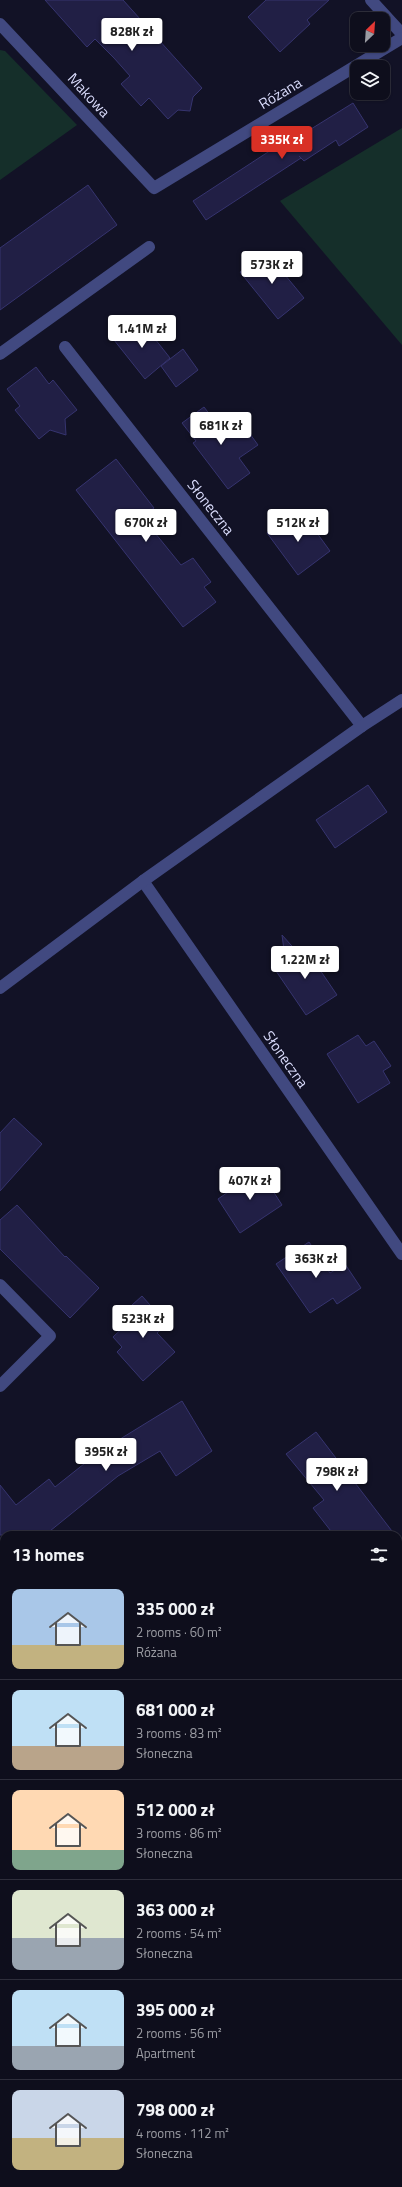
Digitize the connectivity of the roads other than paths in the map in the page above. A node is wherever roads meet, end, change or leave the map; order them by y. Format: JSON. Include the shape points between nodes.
{"nodes":[{"id":1,"x":371,"y":0,"type":"edge"},
{"id":2,"x":0,"y":24,"type":"edge"},
{"id":3,"x":402,"y":34,"type":"edge"},
{"id":4,"x":402,"y":38,"type":"edge"},
{"id":5,"x":154,"y":188,"type":"joint"},
{"id":6,"x":150,"y":247,"type":"dead end"},
{"id":7,"x":65,"y":346,"type":"dead end"},
{"id":8,"x":0,"y":354,"type":"edge"},
{"id":9,"x":402,"y":700,"type":"edge"},
{"id":10,"x":362,"y":726,"type":"junction"},
{"id":11,"x":143,"y":881,"type":"junction"},
{"id":12,"x":0,"y":988,"type":"edge"},
{"id":13,"x":402,"y":1254,"type":"edge"},
{"id":14,"x":0,"y":1285,"type":"edge"},
{"id":15,"x":0,"y":1386,"type":"edge"}],
"edges":[{"from":1,"to":3,"type":"street"},
{"from":2,"to":5,"type":"street","name":"Makowa"},
{"from":4,"to":5,"type":"street","name":"Różana"},
{"from":6,"to":8,"type":"street"},
{"from":7,"to":10,"type":"street","name":"Słoneczna"},
{"from":9,"to":10,"type":"street"},
{"from":10,"to":11,"type":"street"},
{"from":11,"to":12,"type":"street"},
{"from":11,"to":13,"type":"street","name":"Słoneczna"},
{"from":14,"to":15,"type":"street","via":[[50,1336]]}]}
